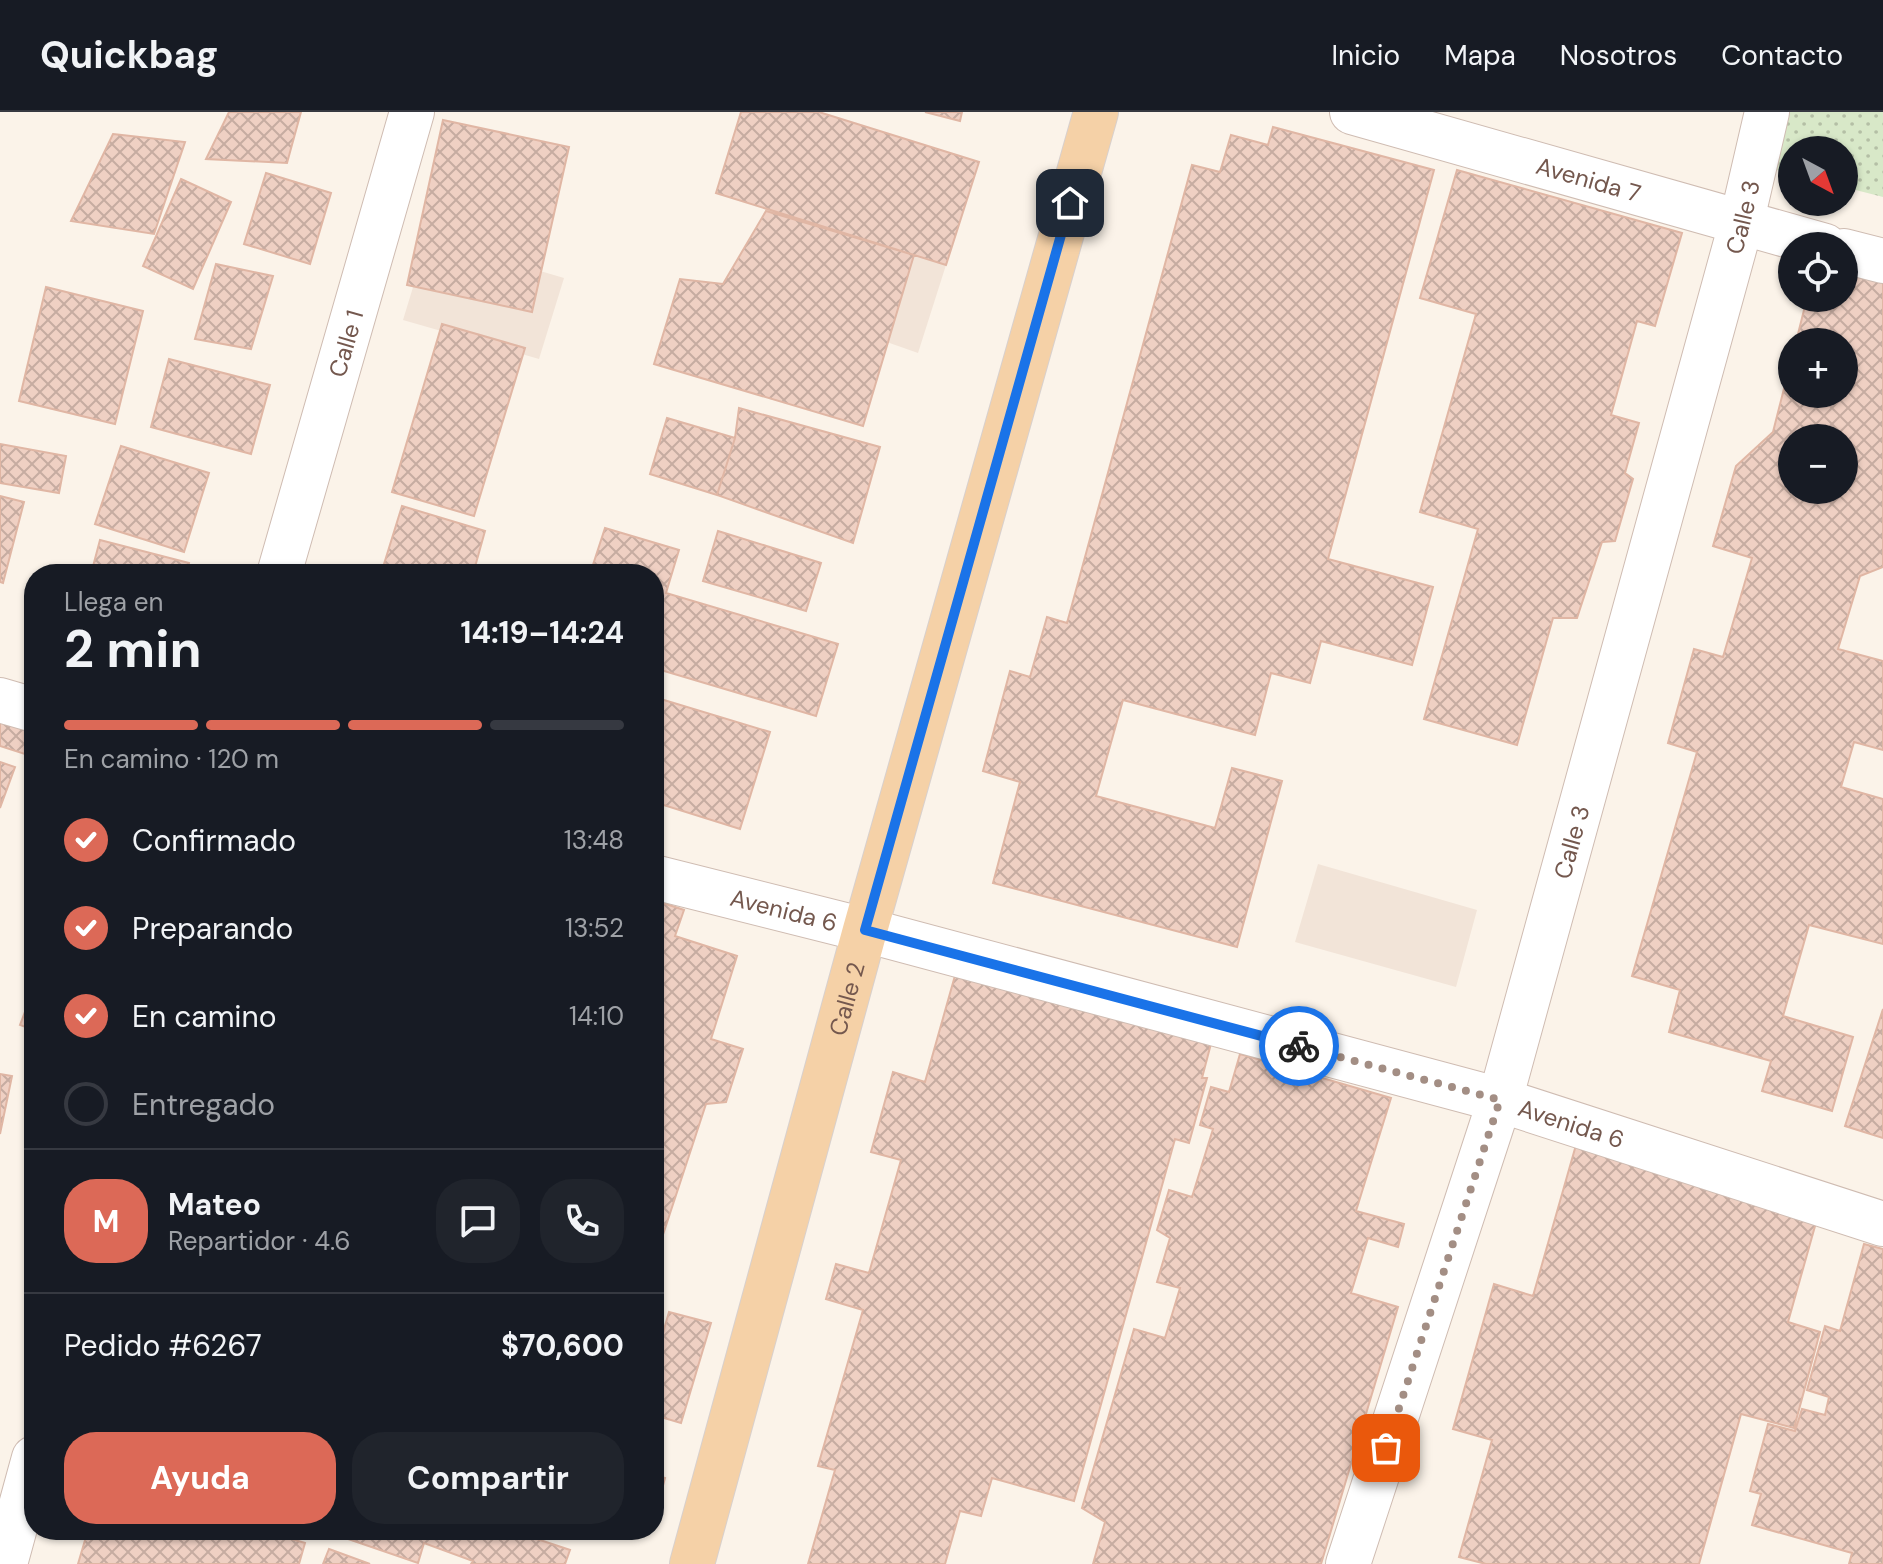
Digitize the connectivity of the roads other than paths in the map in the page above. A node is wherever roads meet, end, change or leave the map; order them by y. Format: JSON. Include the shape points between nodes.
{"nodes":[{"id":1,"x":412,"y":112,"type":"edge"},
{"id":2,"x":1096,"y":112,"type":"edge"},
{"id":3,"x":1352,"y":112,"type":"edge"},
{"id":4,"x":1767,"y":112,"type":"edge"},
{"id":5,"x":1741,"y":224,"type":"junction"},
{"id":6,"x":1778,"y":234,"type":"edge"},
{"id":7,"x":1858,"y":255,"type":"edge"},
{"id":8,"x":1883,"y":261,"type":"edge"},
{"id":9,"x":282,"y":564,"type":"edge"},
{"id":10,"x":0,"y":700,"type":"edge"},
{"id":11,"x":24,"y":707,"type":"edge"},
{"id":12,"x":664,"y":880,"type":"edge"},
{"id":13,"x":865,"y":930,"type":"junction"},
{"id":14,"x":1500,"y":1100,"type":"junction"},
{"id":15,"x":1883,"y":1224,"type":"edge"},
{"id":16,"x":24,"y":1495,"type":"edge"},
{"id":17,"x":5,"y":1564,"type":"edge"},
{"id":18,"x":692,"y":1564,"type":"edge"},
{"id":19,"x":1348,"y":1564,"type":"edge"}],
"edges":[{"from":1,"to":9,"type":"street","name":"Calle 1"},
{"from":2,"to":13,"type":"main road","name":"Calle 2"},
{"from":3,"to":5,"type":"street","name":"Avenida 7"},
{"from":4,"to":5,"type":"street","name":"Calle 3"},
{"from":5,"to":6,"type":"street","name":"Avenida 7"},
{"from":5,"to":14,"type":"street","name":"Calle 3"},
{"from":7,"to":8,"type":"street"},
{"from":10,"to":11,"type":"street"},
{"from":12,"to":13,"type":"street","name":"Avenida 6"},
{"from":13,"to":14,"type":"street","name":"Avenida 6"},
{"from":13,"to":18,"type":"main road","name":"Calle 2"},
{"from":14,"to":15,"type":"street","name":"Avenida 6"},
{"from":14,"to":19,"type":"street","name":"Calle 3"},
{"from":16,"to":17,"type":"street"}]}
